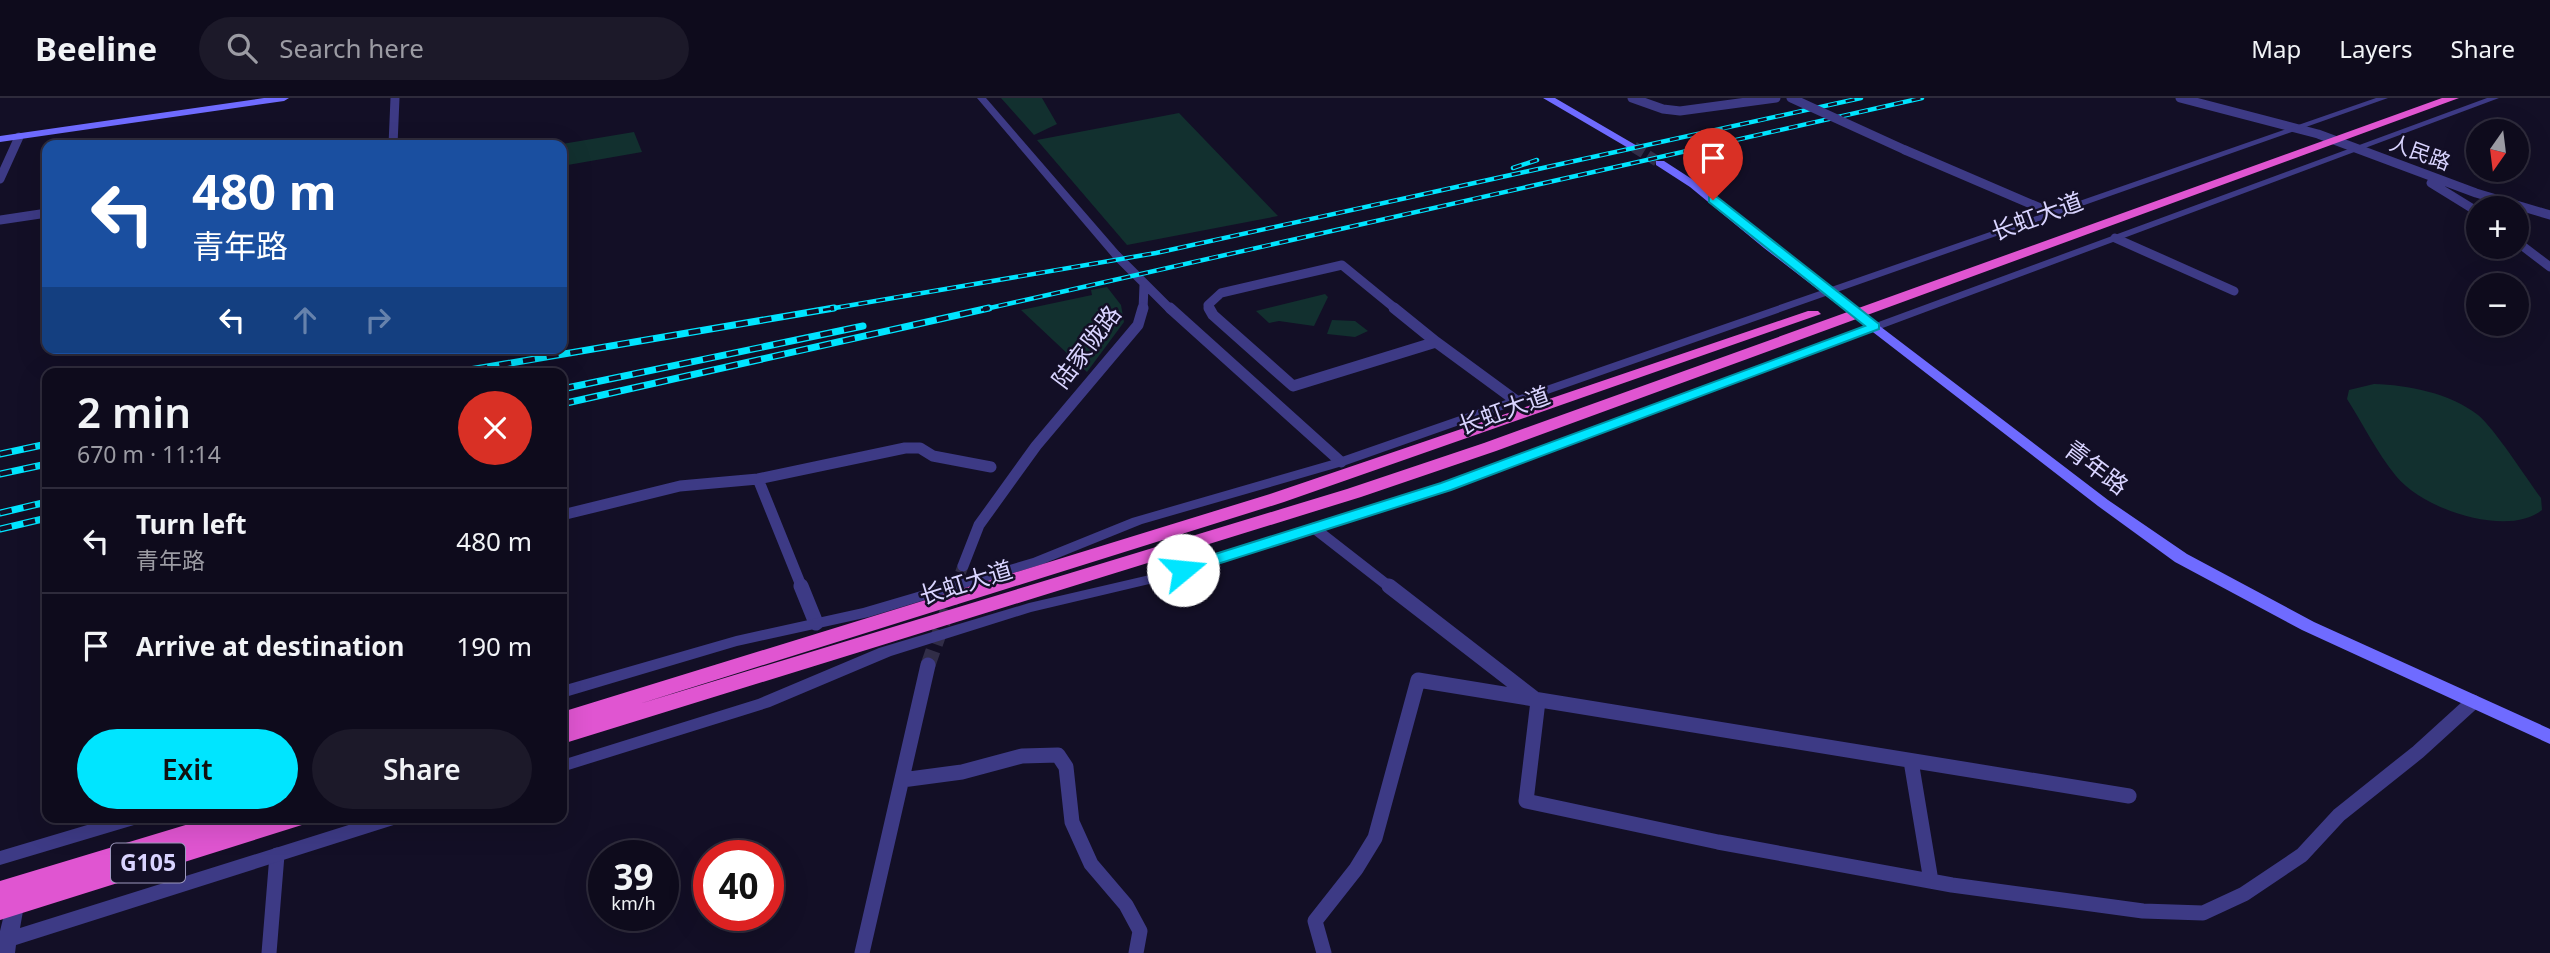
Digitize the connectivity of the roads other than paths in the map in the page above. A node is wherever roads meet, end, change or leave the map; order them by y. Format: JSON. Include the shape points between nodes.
{"nodes":[{"id":1,"x":215,"y":98,"type":"edge"},
{"id":2,"x":284,"y":98,"type":"edge"},
{"id":3,"x":395,"y":98,"type":"edge"},
{"id":4,"x":981,"y":98,"type":"edge"},
{"id":5,"x":1548,"y":98,"type":"edge"},
{"id":6,"x":1632,"y":98,"type":"edge"},
{"id":7,"x":1776,"y":98,"type":"edge"},
{"id":8,"x":1791,"y":98,"type":"edge"},
{"id":9,"x":2180,"y":98,"type":"edge"},
{"id":10,"x":2384,"y":98,"type":"edge"},
{"id":11,"x":2421,"y":98,"type":"edge"},
{"id":12,"x":2453,"y":98,"type":"edge"},
{"id":13,"x":2495,"y":98,"type":"edge"},
{"id":14,"x":0,"y":129,"type":"edge"},
{"id":15,"x":2298,"y":129,"type":"junction"},
{"id":16,"x":2323,"y":136,"type":"junction"},
{"id":17,"x":19,"y":137,"type":"junction"},
{"id":18,"x":0,"y":139,"type":"edge"},
{"id":19,"x":393,"y":140,"type":"edge"},
{"id":20,"x":1634,"y":147,"type":"tunnel mouth"},
{"id":21,"x":2358,"y":149,"type":"junction"},
{"id":22,"x":1905,"y":150,"type":"joint"},
{"id":23,"x":1660,"y":163,"type":"tunnel mouth"},
{"id":24,"x":2403,"y":166,"type":"junction"},
{"id":25,"x":0,"y":179,"type":"edge"},
{"id":26,"x":2466,"y":205,"type":"edge"},
{"id":27,"x":2052,"y":213,"type":"junction"},
{"id":28,"x":42,"y":214,"type":"edge"},
{"id":29,"x":2550,"y":215,"type":"edge"},
{"id":30,"x":0,"y":220,"type":"edge"},
{"id":31,"x":2115,"y":237,"type":"junction"},
{"id":32,"x":2529,"y":251,"type":"edge"},
{"id":33,"x":1117,"y":256,"type":"joint"},
{"id":34,"x":2550,"y":267,"type":"edge"},
{"id":35,"x":1144,"y":285,"type":"junction"},
{"id":36,"x":2234,"y":291,"type":"dead end"},
{"id":37,"x":1843,"y":302,"type":"junction"},
{"id":38,"x":1874,"y":327,"type":"junction"},
{"id":39,"x":1436,"y":342,"type":"junction"},
{"id":40,"x":1515,"y":400,"type":"junction"},
{"id":41,"x":1341,"y":461,"type":"junction"},
{"id":42,"x":991,"y":467,"type":"dead end"},
{"id":43,"x":758,"y":480,"type":"junction"},
{"id":44,"x":567,"y":514,"type":"edge"},
{"id":45,"x":1314,"y":528,"type":"junction"},
{"id":46,"x":963,"y":566,"type":"tunnel mouth"},
{"id":47,"x":816,"y":623,"type":"junction"},
{"id":48,"x":929,"y":664,"type":"tunnel mouth"},
{"id":49,"x":567,"y":691,"type":"edge"},
{"id":50,"x":1538,"y":701,"type":"junction"},
{"id":51,"x":2473,"y":702,"type":"junction"},
{"id":52,"x":567,"y":718,"type":"edge"},
{"id":53,"x":567,"y":734,"type":"edge"},
{"id":54,"x":2550,"y":737,"type":"edge"},
{"id":55,"x":1911,"y":761,"type":"junction"},
{"id":56,"x":567,"y":764,"type":"edge"},
{"id":57,"x":902,"y":780,"type":"junction"},
{"id":58,"x":2129,"y":796,"type":"dead end"},
{"id":59,"x":118,"y":823,"type":"edge"},
{"id":60,"x":226,"y":823,"type":"edge"},
{"id":61,"x":274,"y":823,"type":"edge"},
{"id":62,"x":378,"y":823,"type":"edge"},
{"id":63,"x":277,"y":855,"type":"junction"},
{"id":64,"x":0,"y":858,"type":"edge"},
{"id":65,"x":1931,"y":881,"type":"junction"},
{"id":66,"x":9,"y":897,"type":"edge"},
{"id":67,"x":4,"y":945,"type":"edge"},
{"id":68,"x":269,"y":953,"type":"edge"},
{"id":69,"x":862,"y":953,"type":"edge"},
{"id":70,"x":1136,"y":953,"type":"edge"},
{"id":71,"x":1324,"y":953,"type":"edge"}],
"edges":[{"from":1,"to":14,"type":"main road"},
{"from":2,"to":17,"type":"main road"},
{"from":3,"to":19,"type":"street"},
{"from":4,"to":33,"type":"street","name":"陆家陇路"},
{"from":5,"to":20,"type":"main road"},
{"from":6,"to":7,"type":"street","via":[[1680,111]]},
{"from":8,"to":22,"type":"street","bridge":true},
{"from":9,"to":15,"type":"street"},
{"from":10,"to":15,"type":"street"},
{"from":11,"to":16,"type":"highway","name":"长虹大道"},
{"from":12,"to":16,"type":"highway","name":"长虹大道"},
{"from":13,"to":21,"type":"street"},
{"from":15,"to":16,"type":"street"},
{"from":15,"to":27,"type":"street"},
{"from":16,"to":21,"type":"street","name":"人民路"},
{"from":16,"to":37,"type":"highway","name":"长虹大道"},
{"from":17,"to":18,"type":"main road"},
{"from":17,"to":25,"type":"street"},
{"from":21,"to":24,"type":"street","name":"人民路"},
{"from":21,"to":31,"type":"street"},
{"from":22,"to":27,"type":"street"},
{"from":23,"to":37,"type":"main road","name":"青年路"},
{"from":24,"to":26,"type":"street"},
{"from":24,"to":29,"type":"street","name":"人民路"},
{"from":27,"to":37,"type":"street"},
{"from":28,"to":30,"type":"street"},
{"from":31,"to":36,"type":"street"},
{"from":31,"to":38,"type":"street"},
{"from":32,"to":34,"type":"street"},
{"from":33,"to":35,"type":"street","name":"陆家陇路"},
{"from":35,"to":41,"type":"street"},
{"from":35,"to":46,"type":"street","name":"陆家陇路","via":[[1138,325],[1036,446],[979,525]]},
{"from":37,"to":38,"type":"main road","name":"青年路"},
{"from":37,"to":40,"type":"street"},
{"from":37,"to":52,"type":"highway","name":"长虹大道","via":[[1277,498]]},
{"from":37,"to":53,"type":"highway","name":"长虹大道","via":[[1490,447]]},
{"from":38,"to":45,"type":"street","via":[[1446,486]]},
{"from":38,"to":51,"type":"main road","name":"青年路","via":[[2181,558],[2308,626]]},
{"from":39,"to":39,"type":"street","via":[[1342,265],[1221,293],[1208,305],[1213,315],[1293,386]]},
{"from":39,"to":40,"type":"street"},
{"from":40,"to":41,"type":"street"},
{"from":41,"to":47,"type":"street","via":[[1137,521],[1038,561]]},
{"from":42,"to":43,"type":"street","via":[[905,448]]},
{"from":43,"to":44,"type":"street","via":[[680,486]]},
{"from":43,"to":47,"type":"street"},
{"from":45,"to":50,"type":"street"},
{"from":45,"to":56,"type":"street","via":[[1157,578],[1029,608],[885,652],[764,703]]},
{"from":47,"to":49,"type":"street","via":[[736,641]]},
{"from":48,"to":57,"type":"street"},
{"from":50,"to":55,"type":"street"},
{"from":50,"to":65,"type":"street","via":[[1526,801]]},
{"from":50,"to":71,"type":"street","via":[[1418,681],[1375,838],[1315,921]]},
{"from":51,"to":54,"type":"main road","name":"青年路"},
{"from":51,"to":65,"type":"street","via":[[2339,814],[2302,855],[2244,894],[2203,913],[2143,911]]},
{"from":55,"to":58,"type":"street"},
{"from":55,"to":65,"type":"street"},
{"from":57,"to":69,"type":"street"},
{"from":57,"to":70,"type":"street","via":[[962,772],[1035,754],[1058,755],[1066,767],[1072,822],[1086,853],[1140,931]]},
{"from":59,"to":64,"type":"street"},
{"from":60,"to":66,"type":"highway","number":"G105"},
{"from":61,"to":66,"type":"highway","number":"G105"},
{"from":62,"to":63,"type":"street"},
{"from":63,"to":67,"type":"street"},
{"from":63,"to":68,"type":"street"},
{"from":66,"to":67,"type":"street"}]}
